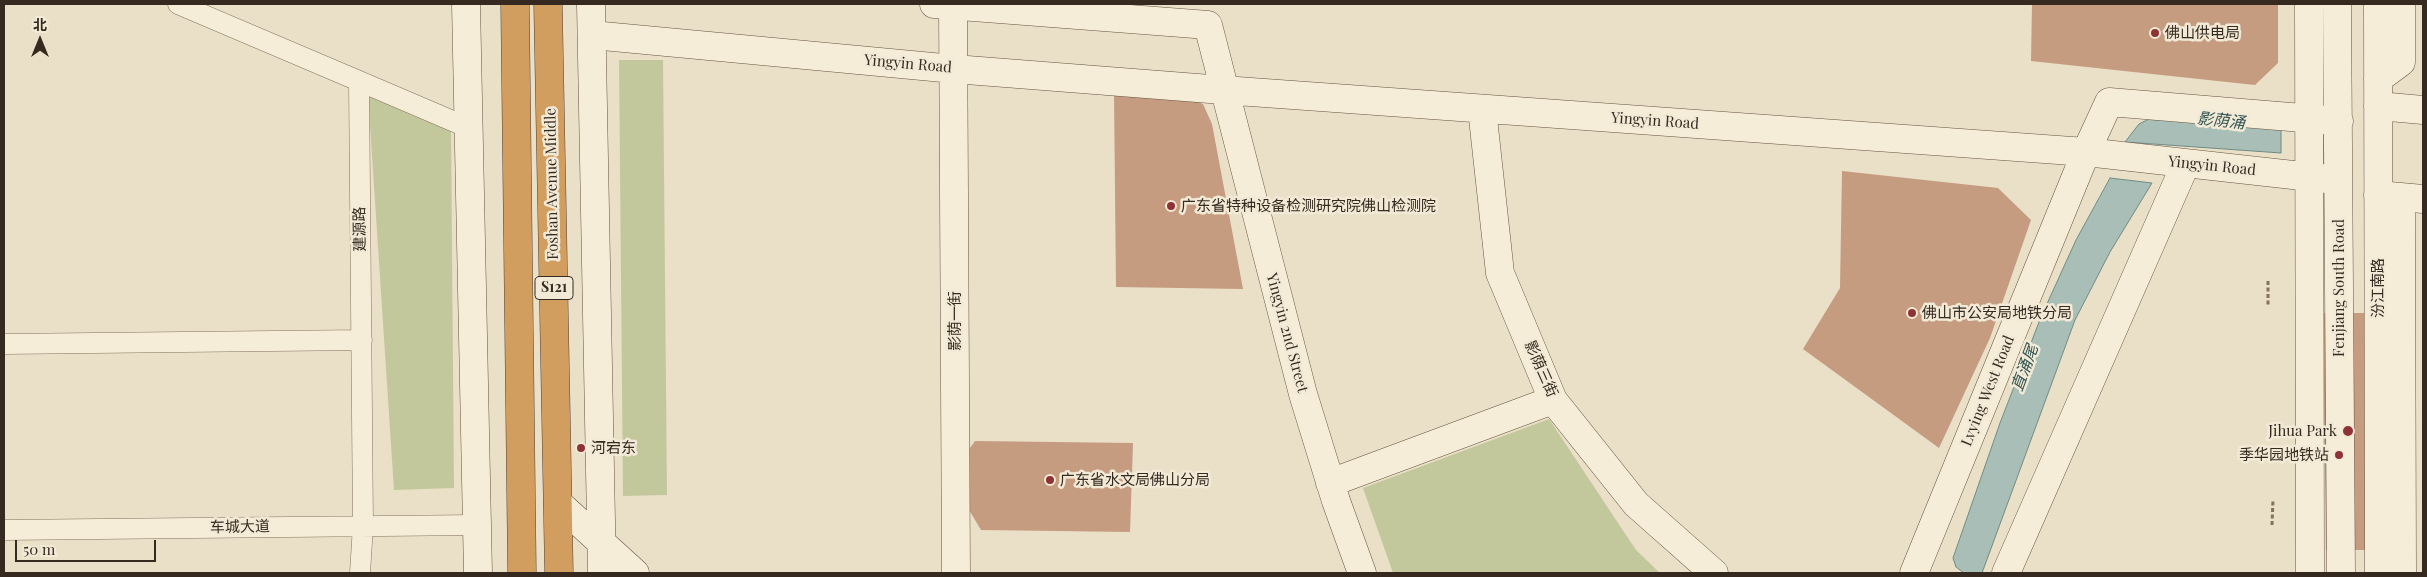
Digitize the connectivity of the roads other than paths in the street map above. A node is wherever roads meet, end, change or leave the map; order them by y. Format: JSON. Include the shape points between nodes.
{"nodes":[{"id":1,"x":178,"y":4,"type":"edge"},
{"id":2,"x":466,"y":4,"type":"edge"},
{"id":3,"x":515,"y":4,"type":"edge"},
{"id":4,"x":548,"y":4,"type":"edge"},
{"id":5,"x":591,"y":4,"type":"edge"},
{"id":6,"x":947,"y":4,"type":"edge"},
{"id":7,"x":2309,"y":4,"type":"edge"},
{"id":8,"x":2337,"y":4,"type":"edge"},
{"id":9,"x":2378,"y":4,"type":"edge"},
{"id":10,"x":2400,"y":4,"type":"edge"},
{"id":11,"x":592,"y":35,"type":"junction"},
{"id":12,"x":954,"y":69,"type":"junction"},
{"id":13,"x":2378,"y":79,"type":"junction"},
{"id":14,"x":359,"y":81,"type":"junction"},
{"id":15,"x":1223,"y":90,"type":"junction"},
{"id":16,"x":1482,"y":109,"type":"junction"},
{"id":17,"x":2423,"y":110,"type":"edge"},
{"id":18,"x":2378,"y":112,"type":"junction"},
{"id":19,"x":2309,"y":118,"type":"junction"},
{"id":20,"x":2338,"y":123,"type":"junction"},
{"id":21,"x":469,"y":128,"type":"junction"},
{"id":22,"x":2086,"y":152,"type":"junction"},
{"id":23,"x":2186,"y":163,"type":"junction"},
{"id":24,"x":2338,"y":176,"type":"junction"},
{"id":25,"x":2309,"y":177,"type":"junction"},
{"id":26,"x":2378,"y":188,"type":"junction"},
{"id":27,"x":2423,"y":199,"type":"edge"},
{"id":28,"x":362,"y":340,"type":"junction"},
{"id":29,"x":4,"y":344,"type":"edge"},
{"id":30,"x":1553,"y":400,"type":"junction"},
{"id":31,"x":1330,"y":484,"type":"junction"},
{"id":32,"x":558,"y":503,"type":"junction"},
{"id":33,"x":477,"y":524,"type":"junction"},
{"id":34,"x":363,"y":526,"type":"junction"},
{"id":35,"x":4,"y":530,"type":"edge"},
{"id":36,"x":602,"y":542,"type":"junction"},
{"id":37,"x":360,"y":573,"type":"edge"},
{"id":38,"x":478,"y":573,"type":"edge"},
{"id":39,"x":522,"y":573,"type":"edge"},
{"id":40,"x":559,"y":573,"type":"edge"},
{"id":41,"x":602,"y":573,"type":"edge"},
{"id":42,"x":635,"y":573,"type":"edge"},
{"id":43,"x":956,"y":573,"type":"edge"},
{"id":44,"x":1362,"y":573,"type":"edge"},
{"id":45,"x":1714,"y":573,"type":"edge"},
{"id":46,"x":1914,"y":573,"type":"edge"},
{"id":47,"x":2006,"y":573,"type":"edge"},
{"id":48,"x":2310,"y":573,"type":"edge"},
{"id":49,"x":2341,"y":573,"type":"edge"},
{"id":50,"x":2378,"y":573,"type":"edge"},
{"id":51,"x":2402,"y":573,"type":"edge"}],
"edges":[{"from":1,"to":14,"type":"street"},
{"from":2,"to":21,"type":"street"},
{"from":3,"to":39,"type":"highway","number":"S121"},
{"from":4,"to":32,"type":"highway","name":"Foshan Avenue Middle","number":"S121"},
{"from":5,"to":11,"type":"street"},
{"from":6,"to":12,"type":"street","name":"影荫一街"},
{"from":6,"to":15,"type":"street","via":[[1208,25]]},
{"from":7,"to":19,"type":"street"},
{"from":8,"to":20,"type":"street","name":"Fenjiang South Road"},
{"from":9,"to":13,"type":"street","name":"汾江南路"},
{"from":10,"to":13,"type":"street","via":[[2401,62]]},
{"from":11,"to":12,"type":"street","name":"Yingyin Road"},
{"from":11,"to":36,"type":"street"},
{"from":12,"to":15,"type":"street","name":"Yingyin Road"},
{"from":12,"to":43,"type":"street","name":"影荫一街"},
{"from":13,"to":18,"type":"street","name":"汾江南路"},
{"from":14,"to":21,"type":"street"},
{"from":14,"to":28,"type":"street","name":"建源路"},
{"from":15,"to":16,"type":"street","name":"Yingyin Road"},
{"from":15,"to":31,"type":"street","name":"Yingyin 2nd Street"},
{"from":16,"to":22,"type":"street","name":"Yingyin Road"},
{"from":16,"to":30,"type":"street","name":"影荫三街","via":[[1500,273]]},
{"from":17,"to":18,"type":"street"},
{"from":18,"to":26,"type":"street","name":"汾江南路"},
{"from":19,"to":20,"type":"street"},
{"from":19,"to":22,"type":"street","via":[[2109,102]]},
{"from":19,"to":25,"type":"street"},
{"from":20,"to":24,"type":"street","name":"Fenjiang South Road"},
{"from":21,"to":33,"type":"street"},
{"from":22,"to":23,"type":"street","name":"Yingyin Road"},
{"from":22,"to":46,"type":"street","name":"Lvying West Road"},
{"from":23,"to":25,"type":"street","name":"Yingyin Road"},
{"from":23,"to":47,"type":"street"},
{"from":24,"to":25,"type":"street","name":"Yingyin Road"},
{"from":24,"to":49,"type":"street","name":"Fenjiang South Road"},
{"from":25,"to":48,"type":"street"},
{"from":26,"to":27,"type":"street"},
{"from":26,"to":50,"type":"street","name":"汾江南路"},
{"from":26,"to":51,"type":"street","via":[[2401,214]]},
{"from":28,"to":29,"type":"street"},
{"from":28,"to":34,"type":"street","name":"建源路"},
{"from":30,"to":31,"type":"street"},
{"from":30,"to":45,"type":"street","name":"影荫三街","via":[[1636,504]]},
{"from":31,"to":44,"type":"street","name":"Yingyin 2nd Street"},
{"from":32,"to":36,"type":"street"},
{"from":32,"to":40,"type":"highway","name":"Foshan Avenue Middle","number":"S121"},
{"from":33,"to":34,"type":"street","name":"车城大道"},
{"from":33,"to":38,"type":"street"},
{"from":34,"to":35,"type":"street","name":"车城大道"},
{"from":34,"to":37,"type":"street","name":"建源路"},
{"from":36,"to":41,"type":"street"},
{"from":36,"to":42,"type":"street"}]}
